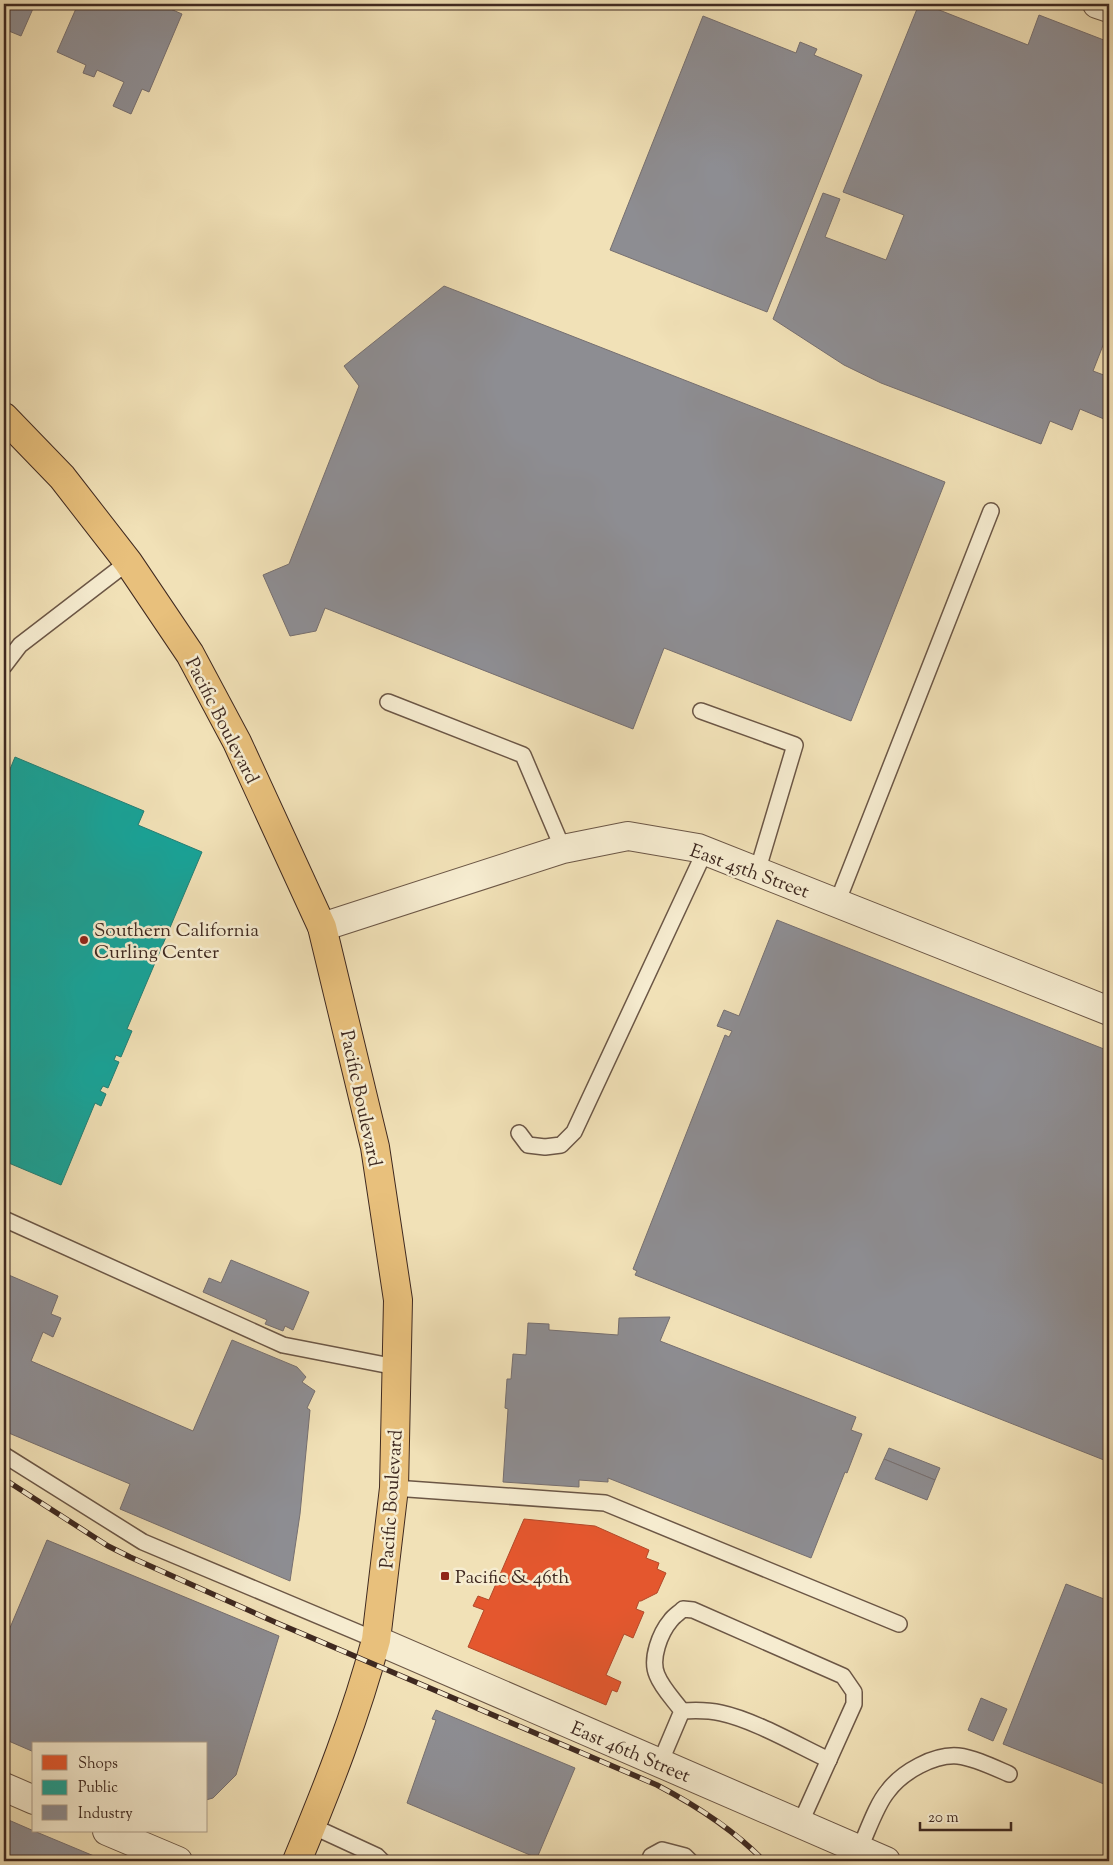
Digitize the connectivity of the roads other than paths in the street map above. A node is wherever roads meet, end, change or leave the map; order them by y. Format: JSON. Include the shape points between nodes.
{"nodes":[{"id":1,"x":1097,"y":4,"type":"edge"},
{"id":2,"x":1109,"y":8,"type":"edge"},
{"id":3,"x":4,"y":417,"type":"edge"},
{"id":4,"x":992,"y":511,"type":"dead end"},
{"id":5,"x":128,"y":562,"type":"junction"},
{"id":6,"x":4,"y":666,"type":"edge"},
{"id":7,"x":388,"y":702,"type":"dead end"},
{"id":8,"x":701,"y":711,"type":"dead end"},
{"id":9,"x":563,"y":849,"type":"junction"},
{"id":10,"x":705,"y":851,"type":"junction"},
{"id":11,"x":758,"y":872,"type":"junction"},
{"id":12,"x":837,"y":903,"type":"junction"},
{"id":13,"x":322,"y":927,"type":"junction"},
{"id":14,"x":1109,"y":1011,"type":"edge"},
{"id":15,"x":519,"y":1133,"type":"dead end"},
{"id":16,"x":4,"y":1219,"type":"edge"},
{"id":17,"x":396,"y":1366,"type":"junction"},
{"id":18,"x":4,"y":1455,"type":"edge"},
{"id":19,"x":394,"y":1488,"type":"junction"},
{"id":20,"x":899,"y":1624,"type":"dead end"},
{"id":21,"x":376,"y":1640,"type":"junction"},
{"id":22,"x":682,"y":1711,"type":"junction"},
{"id":23,"x":829,"y":1760,"type":"junction"},
{"id":24,"x":660,"y":1763,"type":"junction"},
{"id":25,"x":1009,"y":1774,"type":"dead end"},
{"id":26,"x":4,"y":1788,"type":"edge"},
{"id":27,"x":32,"y":1799,"type":"edge"},
{"id":28,"x":800,"y":1824,"type":"junction"},
{"id":29,"x":312,"y":1826,"type":"junction"},
{"id":30,"x":109,"y":1832,"type":"edge"},
{"id":31,"x":859,"y":1850,"type":"junction"},
{"id":32,"x":178,"y":1861,"type":"edge"},
{"id":33,"x":297,"y":1861,"type":"edge"},
{"id":34,"x":382,"y":1861,"type":"edge"},
{"id":35,"x":649,"y":1861,"type":"edge"},
{"id":36,"x":690,"y":1861,"type":"edge"},
{"id":37,"x":886,"y":1861,"type":"edge"}],
"edges":[{"from":1,"to":2,"type":"street"},
{"from":3,"to":5,"type":"main road","name":"Pacific Boulevard","via":[[62,477]]},
{"from":4,"to":12,"type":"lane"},
{"from":5,"to":6,"type":"lane","via":[[20,645]]},
{"from":5,"to":13,"type":"main road","name":"Pacific Boulevard","via":[[190,654],[237,742]]},
{"from":7,"to":9,"type":"lane","via":[[523,756]]},
{"from":8,"to":11,"type":"lane","via":[[795,745]]},
{"from":9,"to":10,"type":"street","name":"East 45th Street","via":[[628,836]]},
{"from":9,"to":13,"type":"street","name":"East 45th Street"},
{"from":10,"to":11,"type":"street","name":"East 45th Street"},
{"from":10,"to":15,"type":"lane","via":[[574,1132],[561,1145],[545,1147],[528,1145]]},
{"from":11,"to":12,"type":"street","name":"East 45th Street"},
{"from":12,"to":14,"type":"street","name":"East 45th Street"},
{"from":13,"to":17,"type":"main road","name":"Pacific Boulevard","via":[[375,1147],[398,1300]]},
{"from":16,"to":17,"type":"lane","via":[[283,1345]]},
{"from":17,"to":19,"type":"main road","name":"Pacific Boulevard"},
{"from":18,"to":21,"type":"lane","via":[[143,1542]]},
{"from":19,"to":20,"type":"lane","via":[[606,1503]]},
{"from":19,"to":21,"type":"main road","name":"Pacific Boulevard"},
{"from":21,"to":24,"type":"street","name":"East 46th Street"},
{"from":21,"to":29,"type":"main road","name":"Pacific Boulevard","via":[[336,1764]]},
{"from":22,"to":23,"type":"lane","via":[[722,1713]]},
{"from":22,"to":23,"type":"lane","via":[[658,1678],[654,1660],[662,1635],[683,1609],[693,1610],[843,1676],[854,1692],[854,1704]]},
{"from":22,"to":24,"type":"lane"},
{"from":23,"to":28,"type":"lane"},
{"from":24,"to":28,"type":"street","name":"East 46th Street"},
{"from":25,"to":31,"type":"lane","via":[[957,1756],[932,1760],[909,1770],[887,1791]]},
{"from":26,"to":27,"type":"street"},
{"from":28,"to":31,"type":"street","name":"East 46th Street"},
{"from":29,"to":33,"type":"main road","name":"Pacific Boulevard"},
{"from":29,"to":34,"type":"lane"},
{"from":30,"to":32,"type":"street"},
{"from":31,"to":37,"type":"street","name":"East 46th Street"},
{"from":35,"to":36,"type":"lane","via":[[651,1856],[662,1850],[686,1856]]}]}
